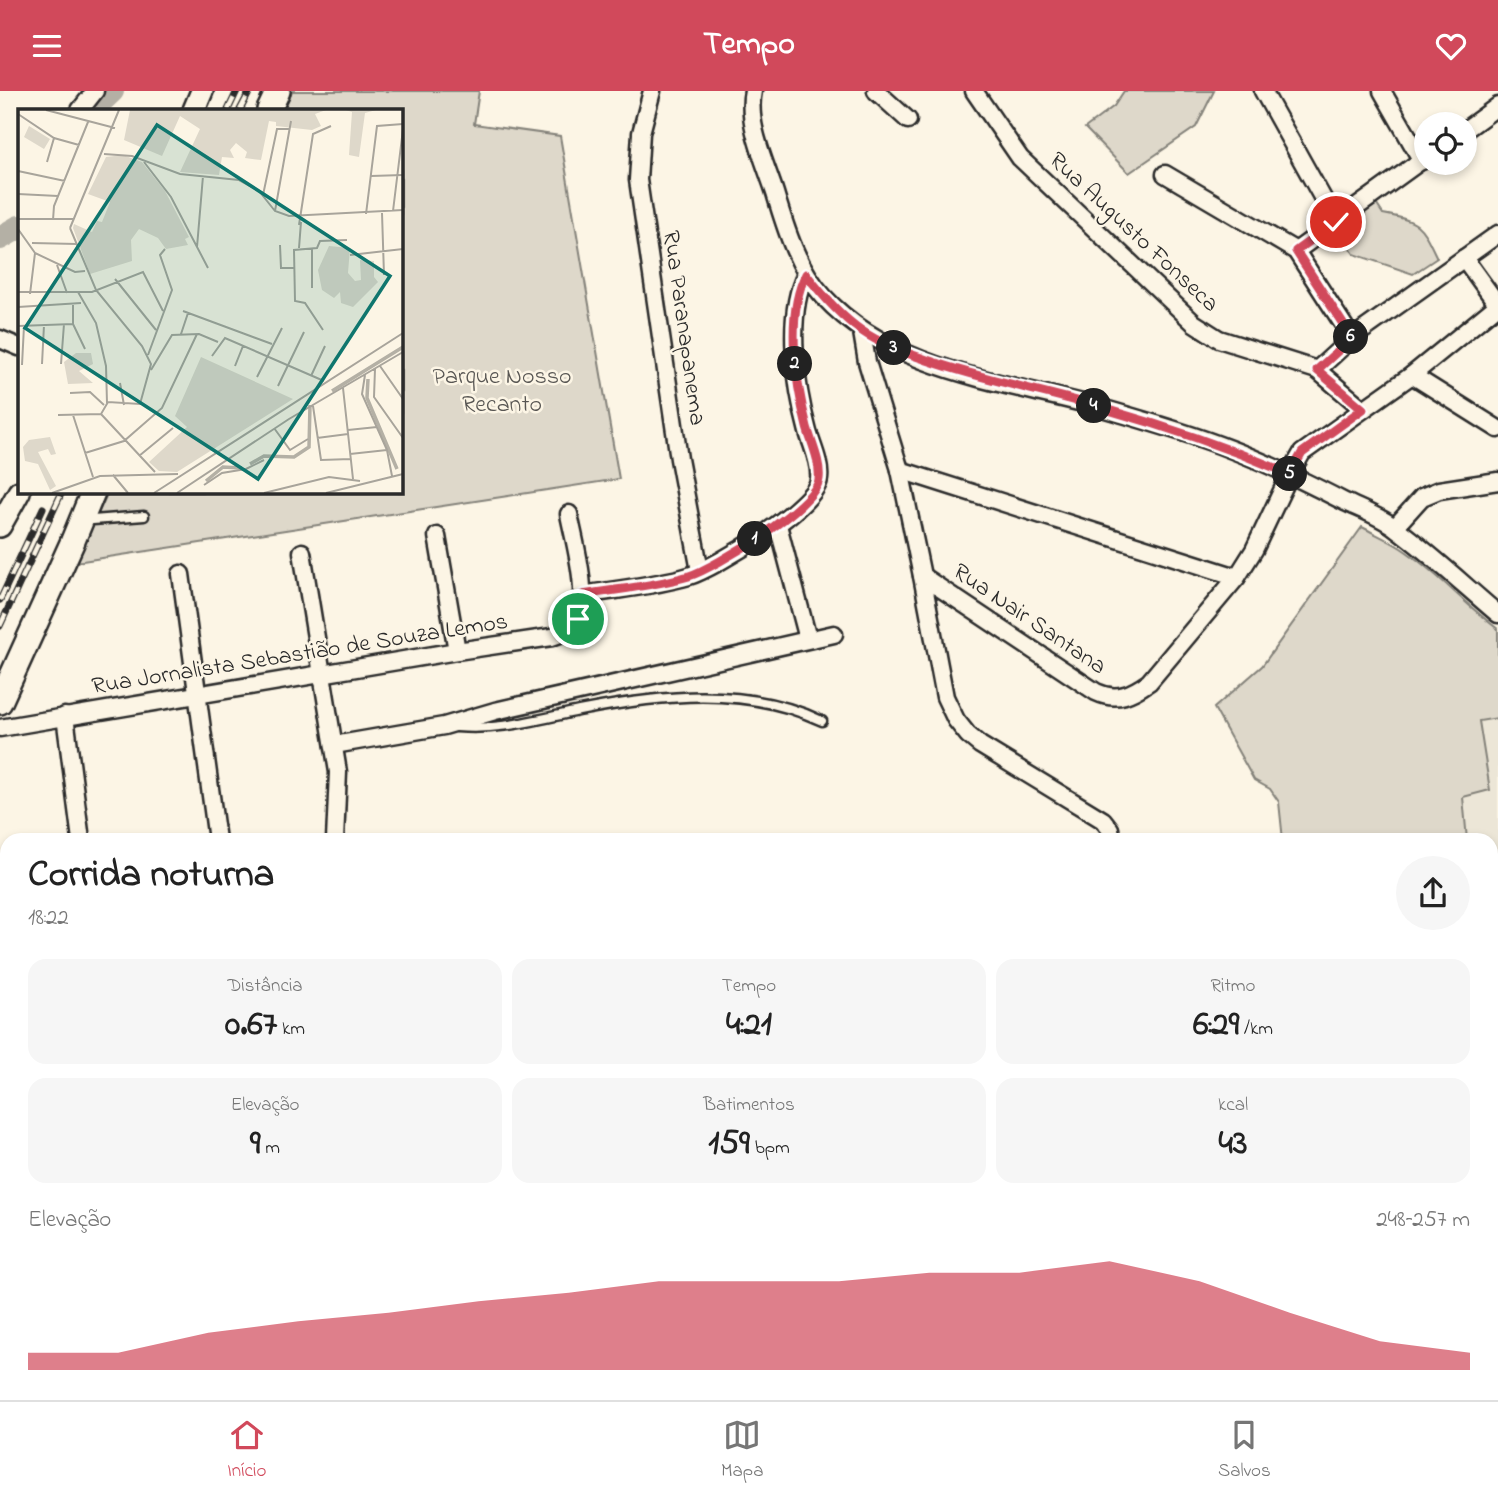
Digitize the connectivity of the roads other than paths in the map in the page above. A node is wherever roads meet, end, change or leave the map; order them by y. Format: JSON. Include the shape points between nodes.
{"nodes":[{"id":1,"x":95,"y":91,"type":"edge"},
{"id":2,"x":202,"y":91,"type":"edge"},
{"id":3,"x":278,"y":91,"type":"edge"},
{"id":4,"x":652,"y":91,"type":"edge"},
{"id":5,"x":753,"y":91,"type":"edge"},
{"id":6,"x":876,"y":91,"type":"edge"},
{"id":7,"x":974,"y":91,"type":"edge"},
{"id":8,"x":1263,"y":91,"type":"edge"},
{"id":9,"x":1382,"y":91,"type":"edge"},
{"id":10,"x":1498,"y":106,"type":"edge"},
{"id":11,"x":81,"y":109,"type":"edge"},
{"id":12,"x":194,"y":109,"type":"edge"},
{"id":13,"x":269,"y":109,"type":"edge"},
{"id":14,"x":908,"y":120,"type":"dead end"},
{"id":15,"x":1477,"y":121,"type":"edge"},
{"id":16,"x":1414,"y":143,"type":"edge"},
{"id":17,"x":1414,"y":166,"type":"edge"},
{"id":18,"x":1165,"y":174,"type":"dead end"},
{"id":19,"x":1336,"y":222,"type":"junction"},
{"id":20,"x":1498,"y":234,"type":"edge"},
{"id":21,"x":1296,"y":251,"type":"junction"},
{"id":22,"x":1464,"y":258,"type":"junction"},
{"id":23,"x":806,"y":274,"type":"junction"},
{"id":24,"x":1498,"y":305,"type":"edge"},
{"id":25,"x":862,"y":331,"type":"junction"},
{"id":26,"x":1352,"y":338,"type":"junction"},
{"id":27,"x":0,"y":339,"type":"edge"},
{"id":28,"x":18,"y":347,"type":"edge"},
{"id":29,"x":1317,"y":370,"type":"junction"},
{"id":30,"x":1412,"y":375,"type":"junction"},
{"id":31,"x":1363,"y":409,"type":"junction"},
{"id":32,"x":1498,"y":429,"type":"edge"},
{"id":33,"x":900,"y":470,"type":"junction"},
{"id":34,"x":1290,"y":474,"type":"junction"},
{"id":35,"x":1498,"y":481,"type":"edge"},
{"id":36,"x":18,"y":493,"type":"edge"},
{"id":37,"x":93,"y":493,"type":"edge"},
{"id":38,"x":569,"y":514,"type":"dead end"},
{"id":39,"x":144,"y":516,"type":"dead end"},
{"id":40,"x":82,"y":517,"type":"junction"},
{"id":41,"x":778,"y":525,"type":"junction"},
{"id":42,"x":0,"y":526,"type":"edge"},
{"id":43,"x":1395,"y":527,"type":"junction"},
{"id":44,"x":437,"y":536,"type":"dead end"},
{"id":45,"x":302,"y":552,"type":"dead end"},
{"id":46,"x":700,"y":571,"type":"junction"},
{"id":47,"x":181,"y":574,"type":"dead end"},
{"id":48,"x":922,"y":576,"type":"junction"},
{"id":49,"x":1237,"y":577,"type":"junction"},
{"id":50,"x":583,"y":595,"type":"junction"},
{"id":51,"x":1498,"y":614,"type":"edge"},
{"id":52,"x":834,"y":634,"type":"dead end"},
{"id":53,"x":808,"y":639,"type":"junction"},
{"id":54,"x":457,"y":651,"type":"junction"},
{"id":55,"x":323,"y":673,"type":"junction"},
{"id":56,"x":196,"y":695,"type":"junction"},
{"id":57,"x":0,"y":702,"type":"edge"},
{"id":58,"x":65,"y":716,"type":"junction"},
{"id":59,"x":822,"y":721,"type":"dead end"},
{"id":60,"x":444,"y":726,"type":"junction"},
{"id":61,"x":0,"y":728,"type":"edge"},
{"id":62,"x":334,"y":745,"type":"junction"},
{"id":63,"x":80,"y":833,"type":"edge"},
{"id":64,"x":216,"y":833,"type":"edge"},
{"id":65,"x":335,"y":833,"type":"edge"},
{"id":66,"x":1111,"y":833,"type":"edge"}],
"edges":[{"from":1,"to":11,"type":"street"},
{"from":2,"to":12,"type":"street"},
{"from":3,"to":13,"type":"main road"},
{"from":4,"to":46,"type":"street","name":"Rua Paranapanema","via":[[638,180]]},
{"from":5,"to":23,"type":"street","via":[[757,134]]},
{"from":6,"to":14,"type":"street"},
{"from":7,"to":29,"type":"street","name":"Rua Augusto Fonseca","via":[[1020,158],[1194,323],[1219,339]]},
{"from":8,"to":19,"type":"street"},
{"from":9,"to":16,"type":"street"},
{"from":10,"to":15,"type":"street"},
{"from":17,"to":19,"type":"street"},
{"from":18,"to":21,"type":"street"},
{"from":19,"to":21,"type":"street"},
{"from":20,"to":22,"type":"street"},
{"from":21,"to":26,"type":"street"},
{"from":22,"to":24,"type":"street"},
{"from":22,"to":26,"type":"street"},
{"from":23,"to":25,"type":"street"},
{"from":23,"to":41,"type":"street","via":[[798,296],[794,353],[820,480]]},
{"from":24,"to":30,"type":"street","name":"Rua Nair Santana"},
{"from":25,"to":33,"type":"street"},
{"from":25,"to":34,"type":"street","via":[[886,345],[966,373],[1182,431]]},
{"from":26,"to":29,"type":"street"},
{"from":27,"to":28,"type":"street"},
{"from":29,"to":31,"type":"street","name":"Rua Augusto Fonseca"},
{"from":30,"to":31,"type":"street","name":"Rua Nair Santana"},
{"from":30,"to":32,"type":"street"},
{"from":31,"to":34,"type":"street","name":"Rua Nair Santana","via":[[1302,453]]},
{"from":33,"to":48,"type":"street"},
{"from":33,"to":49,"type":"street"},
{"from":34,"to":43,"type":"street"},
{"from":34,"to":49,"type":"street","name":"Rua Nair Santana"},
{"from":35,"to":43,"type":"street","via":[[1422,497]]},
{"from":36,"to":42,"type":"street"},
{"from":37,"to":40,"type":"main road"},
{"from":38,"to":50,"type":"street","name":"Rua Jornalista Sebastião de Souza Lemos"},
{"from":39,"to":40,"type":"lane"},
{"from":40,"to":57,"type":"main road"},
{"from":41,"to":46,"type":"street"},
{"from":41,"to":53,"type":"street"},
{"from":43,"to":51,"type":"street"},
{"from":44,"to":54,"type":"street"},
{"from":45,"to":55,"type":"street"},
{"from":46,"to":50,"type":"street"},
{"from":47,"to":56,"type":"street"},
{"from":48,"to":49,"type":"street","name":"Rua Nair Santana","via":[[1106,697],[1133,694],[1149,682]]},
{"from":48,"to":66,"type":"street","via":[[940,681],[956,720],[980,745],[1103,820]]},
{"from":50,"to":54,"type":"street","name":"Rua Jornalista Sebastião de Souza Lemos","via":[[578,619],[563,633]]},
{"from":52,"to":53,"type":"street"},
{"from":53,"to":60,"type":"street"},
{"from":54,"to":55,"type":"street","name":"Rua Jornalista Sebastião de Souza Lemos"},
{"from":55,"to":56,"type":"street","name":"Rua Jornalista Sebastião de Souza Lemos"},
{"from":55,"to":62,"type":"street"},
{"from":56,"to":58,"type":"street","name":"Rua Jornalista Sebastião de Souza Lemos"},
{"from":56,"to":64,"type":"street"},
{"from":58,"to":61,"type":"street","name":"Rua Jornalista Sebastião de Souza Lemos"},
{"from":58,"to":63,"type":"street"},
{"from":59,"to":60,"type":"lane","via":[[773,703],[716,695],[649,700],[496,727]]},
{"from":60,"to":62,"type":"street"},
{"from":62,"to":65,"type":"street","via":[[338,772]]}]}
